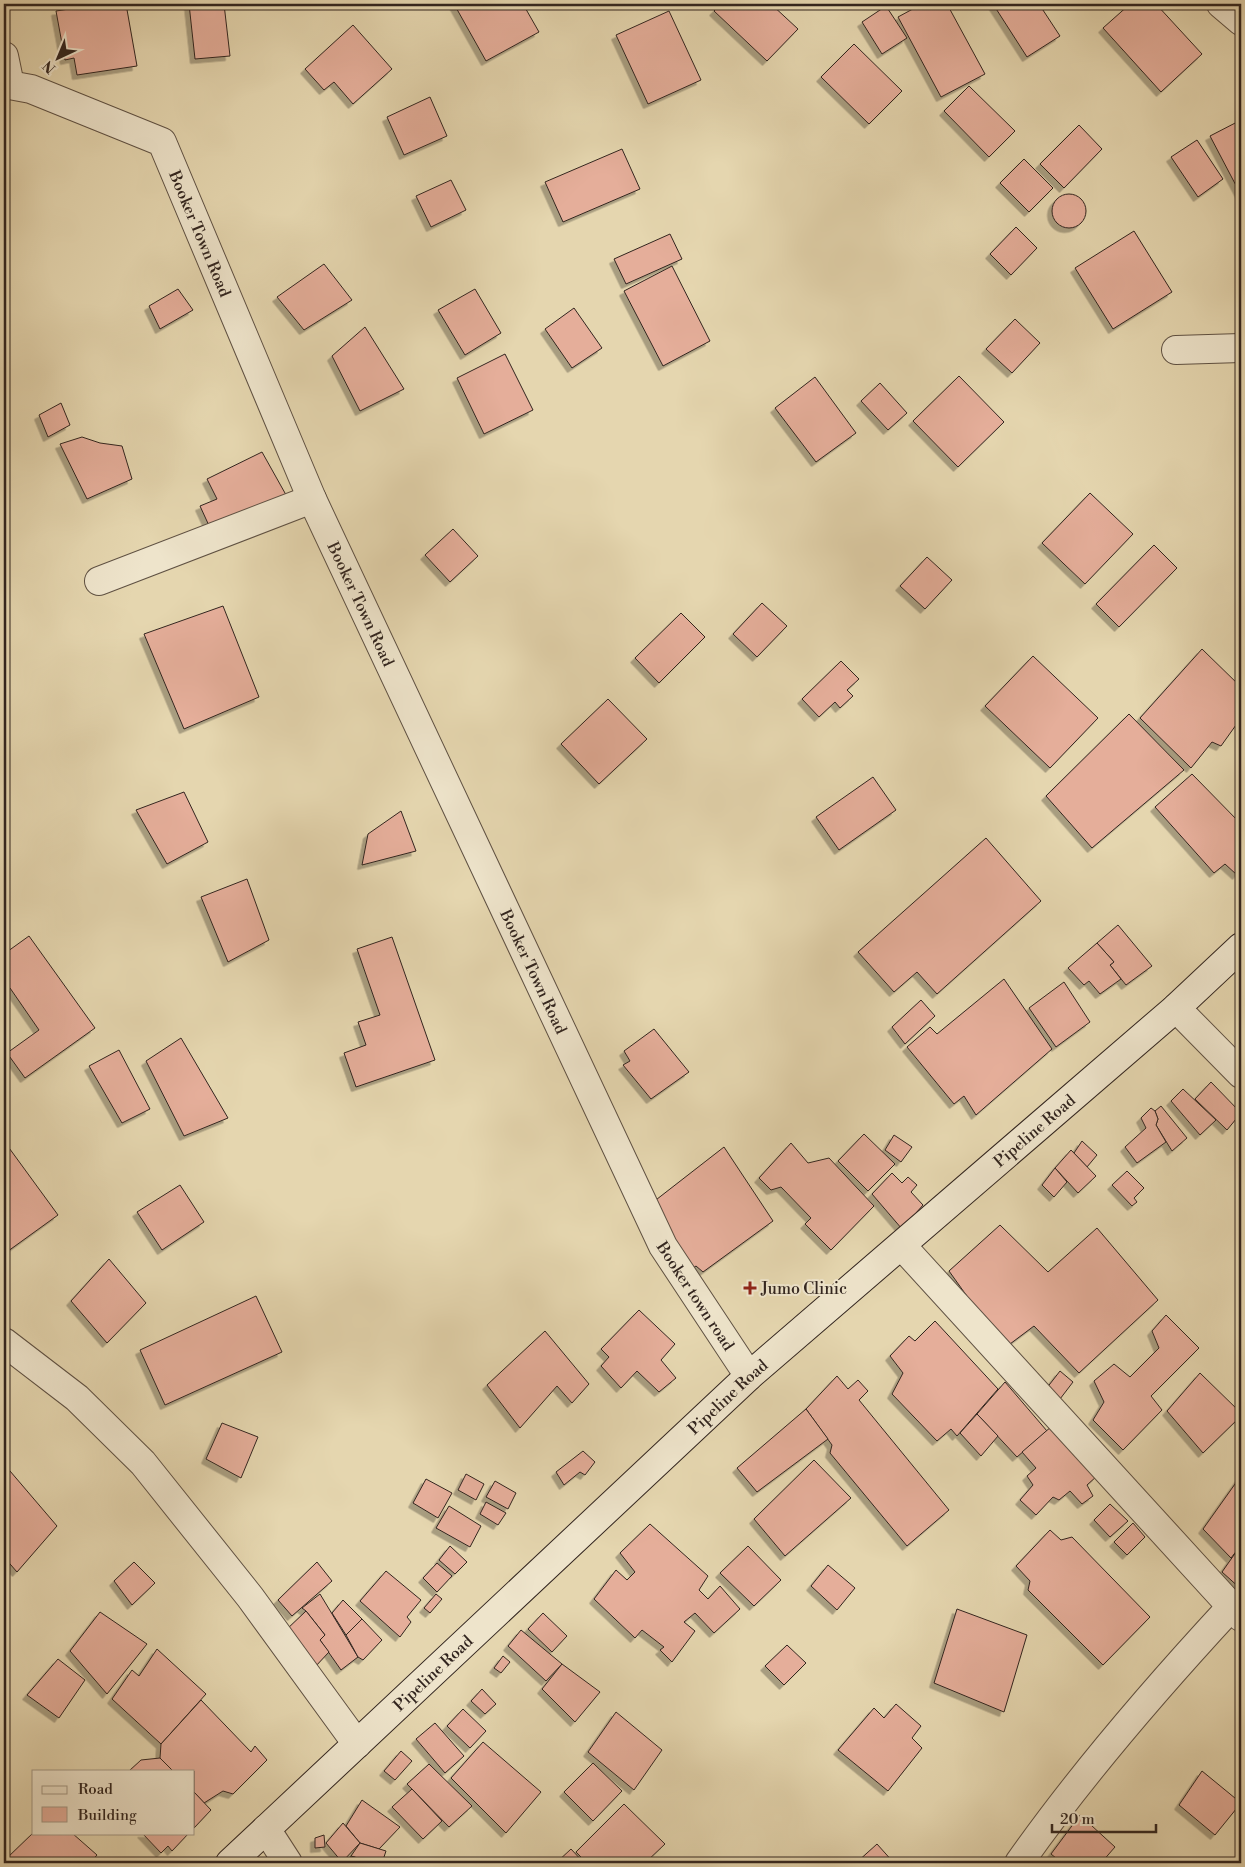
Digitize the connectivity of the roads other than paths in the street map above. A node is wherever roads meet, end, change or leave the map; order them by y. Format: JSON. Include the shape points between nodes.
{"nodes":[{"id":1,"x":1221,"y":4,"type":"edge"},
{"id":2,"x":1241,"y":21,"type":"edge"},
{"id":3,"x":4,"y":56,"type":"edge"},
{"id":4,"x":7,"y":84,"type":"edge"},
{"id":5,"x":1241,"y":348,"type":"edge"},
{"id":6,"x":1176,"y":350,"type":"dead end"},
{"id":7,"x":312,"y":499,"type":"junction"},
{"id":8,"x":99,"y":581,"type":"dead end"},
{"id":9,"x":1241,"y":947,"type":"edge"},
{"id":10,"x":1176,"y":1008,"type":"junction"},
{"id":11,"x":1241,"y":1074,"type":"edge"},
{"id":12,"x":648,"y":1213,"type":"joint"},
{"id":13,"x":902,"y":1246,"type":"junction"},
{"id":14,"x":4,"y":1342,"type":"edge"},
{"id":15,"x":750,"y":1376,"type":"junction"},
{"id":16,"x":1236,"y":1612,"type":"edge"},
{"id":17,"x":357,"y":1744,"type":"junction"},
{"id":18,"x":266,"y":1829,"type":"junction"},
{"id":19,"x":230,"y":1863,"type":"edge"},
{"id":20,"x":288,"y":1863,"type":"edge"},
{"id":21,"x":1019,"y":1863,"type":"edge"}],
"edges":[{"from":1,"to":2,"type":"street"},
{"from":3,"to":4,"type":"street"},
{"from":4,"to":7,"type":"street","name":"Booker Town Road","via":[[31,89],[162,142]]},
{"from":5,"to":6,"type":"street"},
{"from":7,"to":8,"type":"street"},
{"from":7,"to":12,"type":"street","name":"Booker Town Road"},
{"from":9,"to":10,"type":"street","name":"Pipeline Road"},
{"from":10,"to":11,"type":"street"},
{"from":10,"to":13,"type":"street","name":"Pipeline Road"},
{"from":12,"to":15,"type":"street","name":"Booker town road","via":[[663,1246]]},
{"from":13,"to":15,"type":"street","name":"Pipeline Road"},
{"from":13,"to":16,"type":"street"},
{"from":14,"to":17,"type":"street","via":[[77,1398],[143,1463],[250,1597]]},
{"from":15,"to":17,"type":"street","name":"Pipeline Road"},
{"from":16,"to":21,"type":"street","via":[[1157,1687],[1058,1808]]},
{"from":17,"to":18,"type":"street","name":"Pipeline Road"},
{"from":18,"to":19,"type":"street","name":"Pipeline Road"},
{"from":18,"to":20,"type":"street"}]}
